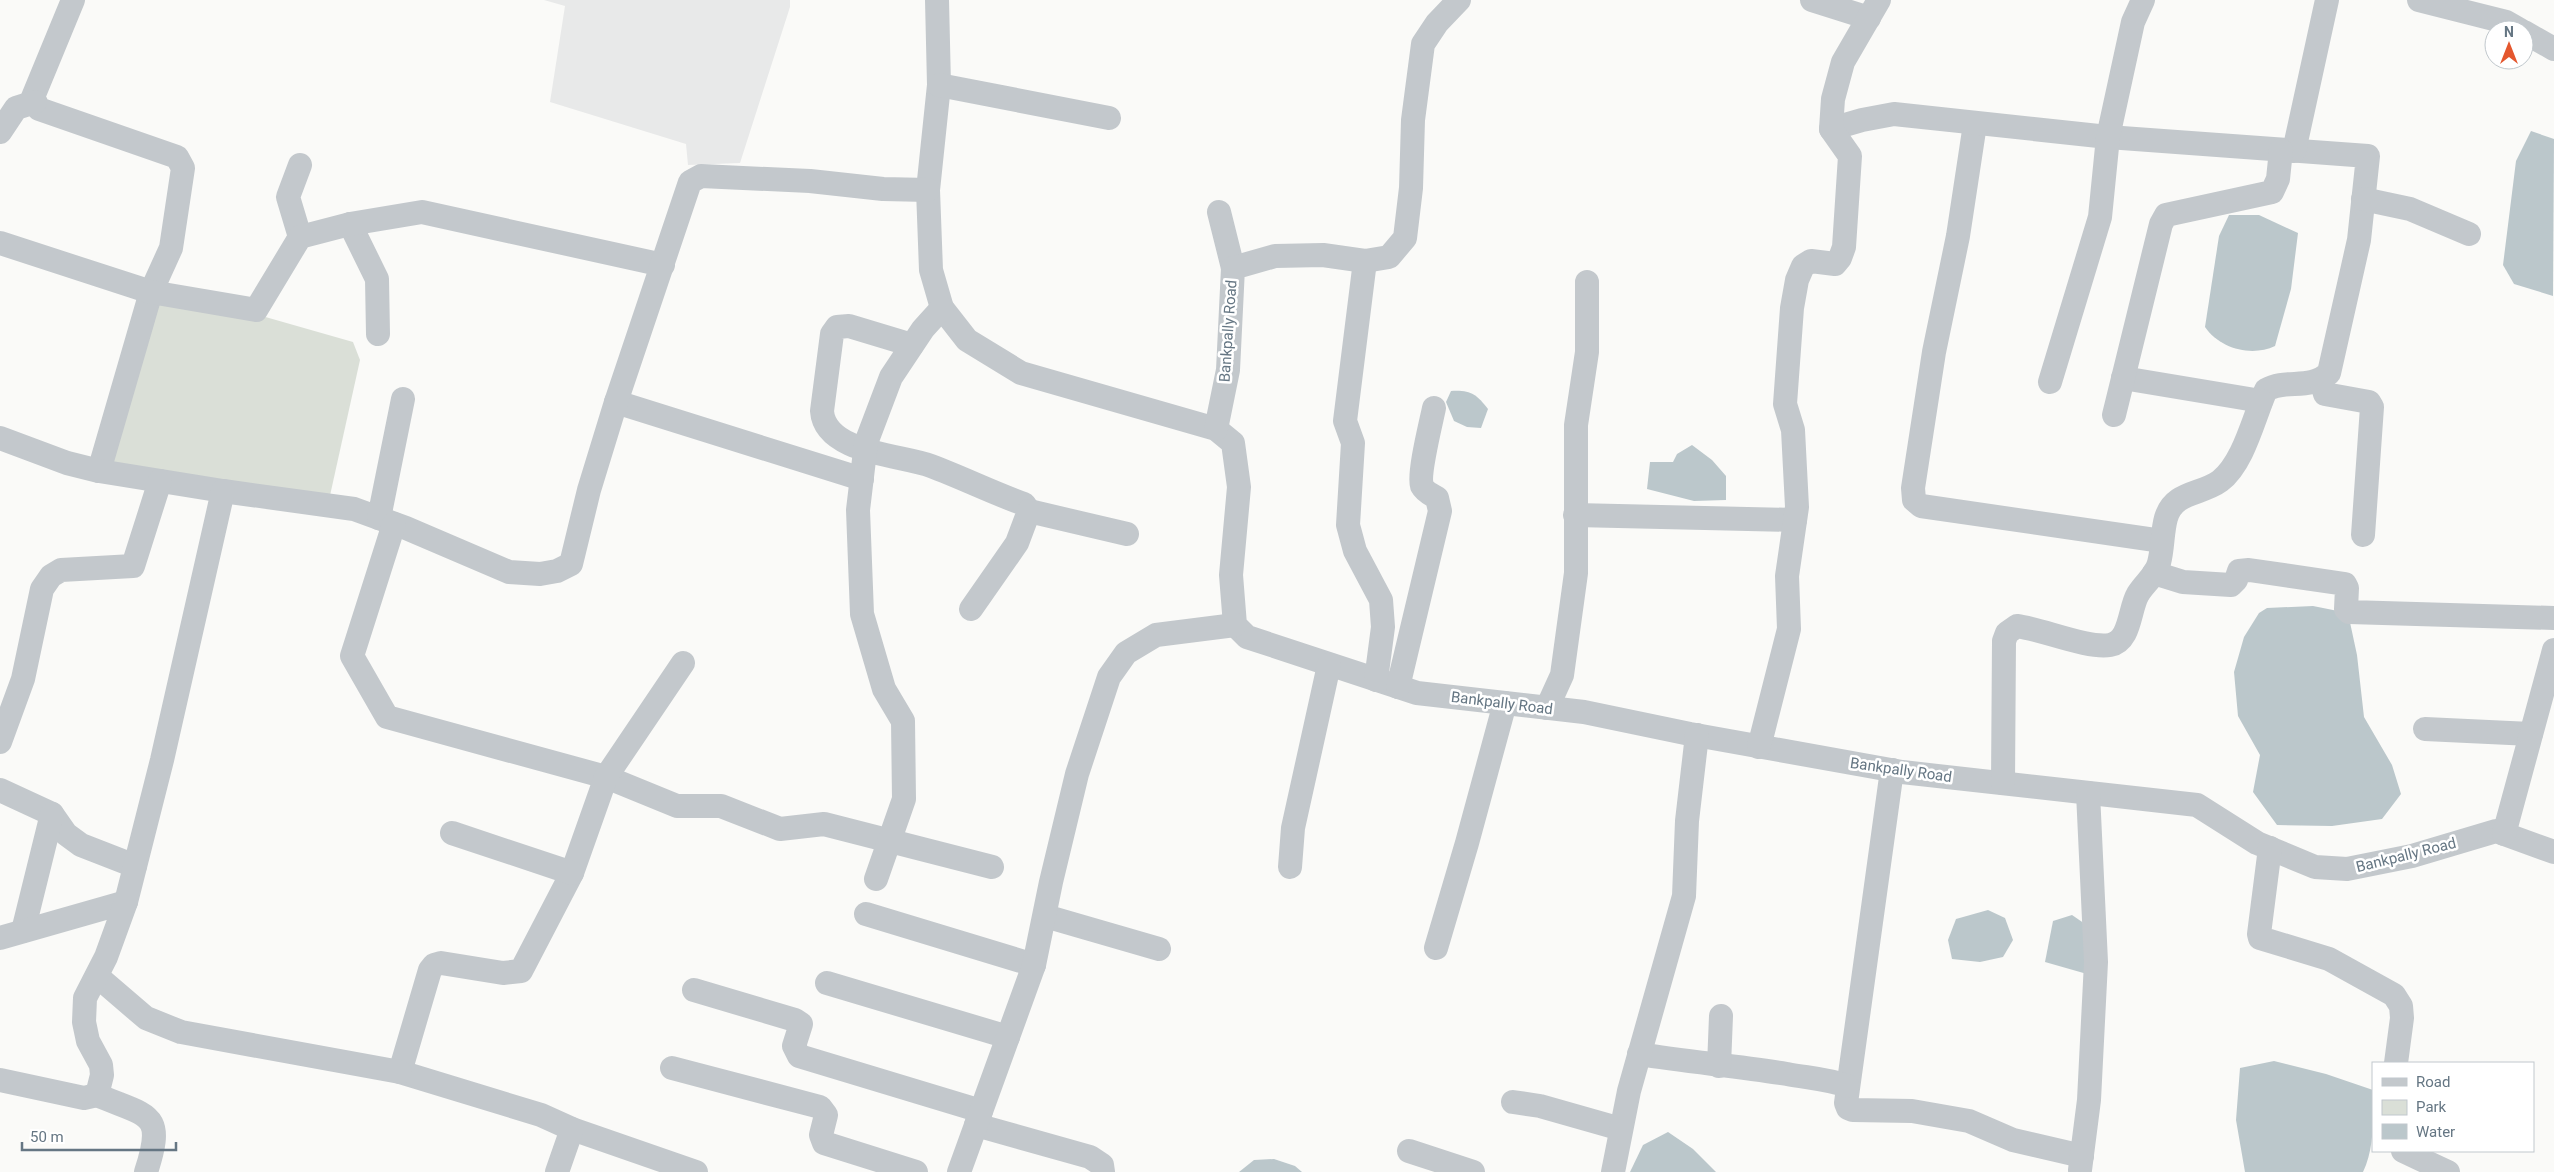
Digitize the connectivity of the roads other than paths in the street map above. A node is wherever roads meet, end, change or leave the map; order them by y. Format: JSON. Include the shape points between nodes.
{"nodes":[{"id":1,"x":73,"y":0,"type":"edge"},
{"id":2,"x":937,"y":0,"type":"edge"},
{"id":3,"x":1459,"y":0,"type":"edge"},
{"id":4,"x":1812,"y":0,"type":"edge"},
{"id":5,"x":2143,"y":0,"type":"edge"},
{"id":6,"x":2327,"y":0,"type":"edge"},
{"id":7,"x":2419,"y":0,"type":"edge"},
{"id":8,"x":1874,"y":9,"type":"edge"},
{"id":9,"x":2498,"y":20,"type":"edge"},
{"id":10,"x":2534,"y":38,"type":"edge"},
{"id":11,"x":2554,"y":49,"type":"edge"},
{"id":12,"x":939,"y":85,"type":"junction"},
{"id":13,"x":35,"y":102,"type":"junction"},
{"id":14,"x":1109,"y":118,"type":"dead end"},
{"id":15,"x":1975,"y":124,"type":"junction"},
{"id":16,"x":1831,"y":129,"type":"junction"},
{"id":17,"x":0,"y":132,"type":"edge"},
{"id":18,"x":2108,"y":138,"type":"junction"},
{"id":19,"x":2288,"y":151,"type":"junction"},
{"id":20,"x":300,"y":165,"type":"dead end"},
{"id":21,"x":928,"y":190,"type":"junction"},
{"id":22,"x":2363,"y":199,"type":"junction"},
{"id":23,"x":1219,"y":212,"type":"dead end"},
{"id":24,"x":350,"y":224,"type":"junction"},
{"id":25,"x":2469,"y":234,"type":"dead end"},
{"id":26,"x":300,"y":237,"type":"junction"},
{"id":27,"x":0,"y":243,"type":"edge"},
{"id":28,"x":1364,"y":262,"type":"junction"},
{"id":29,"x":663,"y":265,"type":"junction"},
{"id":30,"x":1233,"y":268,"type":"junction"},
{"id":31,"x":1587,"y":282,"type":"dead end"},
{"id":32,"x":151,"y":292,"type":"junction"},
{"id":33,"x":942,"y":308,"type":"junction"},
{"id":34,"x":378,"y":334,"type":"dead end"},
{"id":35,"x":912,"y":345,"type":"junction"},
{"id":36,"x":2123,"y":378,"type":"junction"},
{"id":37,"x":2321,"y":380,"type":"junction"},
{"id":38,"x":2050,"y":382,"type":"dead end"},
{"id":39,"x":403,"y":399,"type":"dead end"},
{"id":40,"x":2261,"y":401,"type":"junction"},
{"id":41,"x":616,"y":402,"type":"junction"},
{"id":42,"x":1434,"y":408,"type":"dead end"},
{"id":43,"x":2114,"y":416,"type":"dead end"},
{"id":44,"x":1216,"y":429,"type":"junction"},
{"id":45,"x":0,"y":438,"type":"edge"},
{"id":46,"x":865,"y":451,"type":"junction"},
{"id":47,"x":100,"y":471,"type":"junction"},
{"id":48,"x":862,"y":478,"type":"junction"},
{"id":49,"x":160,"y":481,"type":"junction"},
{"id":50,"x":223,"y":492,"type":"junction"},
{"id":51,"x":1029,"y":511,"type":"junction"},
{"id":52,"x":1575,"y":515,"type":"junction"},
{"id":53,"x":1795,"y":520,"type":"junction"},
{"id":54,"x":387,"y":521,"type":"junction"},
{"id":55,"x":1127,"y":534,"type":"dead end"},
{"id":56,"x":2363,"y":535,"type":"dead end"},
{"id":57,"x":2162,"y":541,"type":"junction"},
{"id":58,"x":2154,"y":573,"type":"junction"},
{"id":59,"x":971,"y":609,"type":"dead end"},
{"id":60,"x":2554,"y":618,"type":"edge"},
{"id":61,"x":1235,"y":625,"type":"junction"},
{"id":62,"x":682,"y":662,"type":"dead end"},
{"id":63,"x":1329,"y":665,"type":"junction"},
{"id":64,"x":2552,"y":665,"type":"edge"},
{"id":65,"x":1376,"y":680,"type":"junction"},
{"id":66,"x":1398,"y":687,"type":"junction"},
{"id":67,"x":1505,"y":703,"type":"junction"},
{"id":68,"x":1547,"y":708,"type":"junction"},
{"id":69,"x":2425,"y":729,"type":"dead end"},
{"id":70,"x":2531,"y":734,"type":"junction"},
{"id":71,"x":1698,"y":736,"type":"junction"},
{"id":72,"x":0,"y":742,"type":"edge"},
{"id":73,"x":1759,"y":747,"type":"junction"},
{"id":74,"x":1892,"y":770,"type":"junction"},
{"id":75,"x":606,"y":777,"type":"junction"},
{"id":76,"x":2003,"y":784,"type":"junction"},
{"id":77,"x":0,"y":790,"type":"edge"},
{"id":78,"x":2088,"y":793,"type":"junction"},
{"id":79,"x":52,"y":814,"type":"junction"},
{"id":80,"x":452,"y":833,"type":"dead end"},
{"id":81,"x":2504,"y":834,"type":"junction"},
{"id":82,"x":890,"y":839,"type":"junction"},
{"id":83,"x":2270,"y":848,"type":"junction"},
{"id":84,"x":2554,"y":852,"type":"edge"},
{"id":85,"x":135,"y":866,"type":"junction"},
{"id":86,"x":992,"y":867,"type":"dead end"},
{"id":87,"x":1290,"y":867,"type":"dead end"},
{"id":88,"x":572,"y":873,"type":"junction"},
{"id":89,"x":876,"y":879,"type":"dead end"},
{"id":90,"x":126,"y":902,"type":"junction"},
{"id":91,"x":866,"y":914,"type":"dead end"},
{"id":92,"x":1044,"y":916,"type":"junction"},
{"id":93,"x":23,"y":931,"type":"junction"},
{"id":94,"x":0,"y":938,"type":"edge"},
{"id":95,"x":1436,"y":948,"type":"dead end"},
{"id":96,"x":1159,"y":949,"type":"dead end"},
{"id":97,"x":1034,"y":965,"type":"junction"},
{"id":98,"x":97,"y":976,"type":"junction"},
{"id":99,"x":827,"y":983,"type":"dead end"},
{"id":100,"x":694,"y":990,"type":"dead end"},
{"id":101,"x":1722,"y":1016,"type":"dead end"},
{"id":102,"x":1008,"y":1037,"type":"junction"},
{"id":103,"x":1639,"y":1054,"type":"junction"},
{"id":104,"x":2396,"y":1062,"type":"edge"},
{"id":105,"x":1719,"y":1066,"type":"junction"},
{"id":106,"x":672,"y":1068,"type":"dead end"},
{"id":107,"x":400,"y":1072,"type":"junction"},
{"id":108,"x":0,"y":1080,"type":"edge"},
{"id":109,"x":1848,"y":1086,"type":"junction"},
{"id":110,"x":97,"y":1095,"type":"junction"},
{"id":111,"x":1513,"y":1102,"type":"dead end"},
{"id":112,"x":978,"y":1118,"type":"junction"},
{"id":113,"x":572,"y":1129,"type":"junction"},
{"id":114,"x":1621,"y":1129,"type":"junction"},
{"id":115,"x":1409,"y":1151,"type":"dead end"},
{"id":116,"x":2405,"y":1152,"type":"edge"},
{"id":117,"x":2081,"y":1164,"type":"edge"},
{"id":118,"x":146,"y":1172,"type":"edge"},
{"id":119,"x":557,"y":1172,"type":"edge"},
{"id":120,"x":696,"y":1172,"type":"edge"},
{"id":121,"x":916,"y":1172,"type":"edge"},
{"id":122,"x":959,"y":1172,"type":"edge"},
{"id":123,"x":1103,"y":1172,"type":"edge"},
{"id":124,"x":1473,"y":1172,"type":"edge"},
{"id":125,"x":1613,"y":1172,"type":"edge"},
{"id":126,"x":2448,"y":1172,"type":"edge"}],
"edges":[{"from":1,"to":13,"type":"street","via":[[32,97]]},
{"from":2,"to":12,"type":"street"},
{"from":3,"to":28,"type":"street","name":"Bankpally Road","via":[[1436,23],[1423,44],[1413,120],[1411,188],[1405,238],[1390,257]]},
{"from":4,"to":8,"type":"street"},
{"from":5,"to":18,"type":"street","via":[[2133,22]]},
{"from":6,"to":19,"type":"street"},
{"from":7,"to":9,"type":"street"},
{"from":8,"to":16,"type":"street","via":[[1843,62],[1833,99]]},
{"from":10,"to":11,"type":"street"},
{"from":12,"to":14,"type":"street"},
{"from":12,"to":21,"type":"street"},
{"from":13,"to":17,"type":"street","via":[[16,108]]},
{"from":13,"to":32,"type":"street","via":[[38,109],[178,157],[182,168],[172,248]]},
{"from":15,"to":16,"type":"street","via":[[1894,114]]},
{"from":15,"to":18,"type":"street"},
{"from":15,"to":57,"type":"street","via":[[1958,236],[1932,361],[1912,488],[1914,500],[1921,506]]},
{"from":16,"to":53,"type":"street","via":[[1850,156],[1844,246],[1835,264],[1810,261],[1803,266],[1793,298],[1785,404],[1793,430]]},
{"from":18,"to":19,"type":"street"},
{"from":18,"to":38,"type":"street","via":[[2100,217]]},
{"from":19,"to":22,"type":"street","via":[[2368,156]]},
{"from":19,"to":36,"type":"street","via":[[2272,192],[2166,216],[2161,224]]},
{"from":20,"to":26,"type":"street","via":[[288,197]]},
{"from":21,"to":29,"type":"street","via":[[701,176],[690,182],[685,192]]},
{"from":21,"to":33,"type":"street","via":[[931,270]]},
{"from":22,"to":25,"type":"street","via":[[2410,209]]},
{"from":22,"to":37,"type":"street","via":[[2359,240],[2329,373]]},
{"from":23,"to":30,"type":"street"},
{"from":24,"to":26,"type":"street"},
{"from":24,"to":29,"type":"street","via":[[422,212]]},
{"from":24,"to":34,"type":"street","via":[[377,278]]},
{"from":26,"to":32,"type":"street","via":[[256,310]]},
{"from":27,"to":32,"type":"street"},
{"from":28,"to":30,"type":"street","name":"Bankpally Road","via":[[1323,255],[1275,256]]},
{"from":28,"to":65,"type":"street","via":[[1345,421],[1352,444],[1348,524],[1355,552],[1381,600],[1384,627]]},
{"from":29,"to":41,"type":"street"},
{"from":30,"to":44,"type":"street","name":"Bankpally Road","via":[[1228,370]]},
{"from":31,"to":52,"type":"street","via":[[1587,352],[1576,425]]},
{"from":32,"to":47,"type":"street"},
{"from":33,"to":35,"type":"street"},
{"from":33,"to":44,"type":"street","via":[[967,340],[1022,373]]},
{"from":35,"to":46,"type":"street","via":[[891,377]]},
{"from":35,"to":46,"type":"street","via":[[849,326],[837,327],[832,334],[822,422],[828,430]]},
{"from":36,"to":40,"type":"street"},
{"from":36,"to":43,"type":"street"},
{"from":37,"to":40,"type":"street","via":[[2273,386],[2266,390]]},
{"from":37,"to":56,"type":"street","via":[[2325,394],[2369,402],[2372,407]]},
{"from":39,"to":54,"type":"street"},
{"from":40,"to":57,"type":"street","via":[[2256,418],[2229,471],[2220,481],[2176,501],[2166,517]]},
{"from":41,"to":48,"type":"street"},
{"from":41,"to":54,"type":"street","via":[[571,564],[540,574],[509,572]]},
{"from":42,"to":66,"type":"street","via":[[1422,485],[1437,498],[1440,511]]},
{"from":44,"to":61,"type":"street","via":[[1233,444],[1239,487],[1231,575]]},
{"from":45,"to":47,"type":"street","via":[[67,463]]},
{"from":46,"to":48,"type":"street"},
{"from":46,"to":51,"type":"street","via":[[930,466],[1024,504]]},
{"from":47,"to":49,"type":"street"},
{"from":48,"to":82,"type":"street","via":[[858,510],[862,614],[884,690],[903,721],[904,799]]},
{"from":49,"to":50,"type":"street"},
{"from":49,"to":72,"type":"street","via":[[133,566],[61,570],[50,576],[42,589],[23,678]]},
{"from":50,"to":54,"type":"street","via":[[354,509]]},
{"from":50,"to":85,"type":"street"},
{"from":51,"to":55,"type":"street"},
{"from":51,"to":59,"type":"street","via":[[1017,543]]},
{"from":52,"to":53,"type":"street"},
{"from":52,"to":68,"type":"street","via":[[1576,573],[1569,632],[1562,675]]},
{"from":53,"to":73,"type":"street","via":[[1787,576],[1789,629]]},
{"from":54,"to":75,"type":"street","via":[[352,656],[387,717]]},
{"from":57,"to":58,"type":"street","via":[[2160,562]]},
{"from":58,"to":60,"type":"street","via":[[2183,582],[2231,585],[2240,571],[2249,570],[2345,584],[2346,609],[2349,612]]},
{"from":58,"to":76,"type":"street","via":[[2134,602],[2124,634],[2110,645],[2017,626],[2007,633],[2004,641]]},
{"from":61,"to":63,"type":"street","name":"Bankpally Road","via":[[1247,637]]},
{"from":61,"to":92,"type":"street","via":[[1156,635],[1126,653],[1109,677],[1077,774]]},
{"from":62,"to":75,"type":"street"},
{"from":63,"to":65,"type":"street","name":"Bankpally Road"},
{"from":63,"to":87,"type":"street","via":[[1292,828]]},
{"from":64,"to":70,"type":"street"},
{"from":65,"to":66,"type":"street","name":"Bankpally Road"},
{"from":66,"to":67,"type":"street","name":"Bankpally Road","via":[[1417,693]]},
{"from":67,"to":68,"type":"street","name":"Bankpally Road"},
{"from":67,"to":95,"type":"street"},
{"from":68,"to":71,"type":"street","name":"Bankpally Road","via":[[1584,712]]},
{"from":69,"to":70,"type":"street"},
{"from":70,"to":81,"type":"street"},
{"from":71,"to":73,"type":"street","name":"Bankpally Road"},
{"from":71,"to":103,"type":"street","via":[[1687,821],[1684,896]]},
{"from":73,"to":74,"type":"street","name":"Bankpally Road"},
{"from":74,"to":76,"type":"street","name":"Bankpally Road"},
{"from":74,"to":109,"type":"street"},
{"from":75,"to":82,"type":"street","via":[[676,806],[721,806],[780,829],[824,824]]},
{"from":75,"to":88,"type":"street"},
{"from":76,"to":78,"type":"street","name":"Bankpally Road"},
{"from":77,"to":79,"type":"street"},
{"from":78,"to":83,"type":"street","name":"Bankpally Road","via":[[2198,805],[2256,843]]},
{"from":78,"to":117,"type":"street","via":[[2096,962],[2089,1100]]},
{"from":79,"to":85,"type":"street","via":[[66,834],[81,846]]},
{"from":79,"to":93,"type":"street"},
{"from":80,"to":88,"type":"street"},
{"from":81,"to":83,"type":"street","name":"Bankpally Road","via":[[2496,831],[2412,856],[2347,869],[2315,867]]},
{"from":81,"to":84,"type":"street","name":"Bankpally Road"},
{"from":82,"to":86,"type":"street"},
{"from":82,"to":89,"type":"street"},
{"from":83,"to":104,"type":"street","via":[[2260,938],[2329,959],[2394,995],[2401,1006],[2402,1018]]},
{"from":85,"to":90,"type":"street"},
{"from":88,"to":107,"type":"street","via":[[521,970],[503,973],[441,963],[434,965]]},
{"from":90,"to":93,"type":"street"},
{"from":90,"to":98,"type":"street"},
{"from":91,"to":97,"type":"street"},
{"from":92,"to":96,"type":"street"},
{"from":92,"to":97,"type":"street"},
{"from":93,"to":94,"type":"street"},
{"from":97,"to":102,"type":"street"},
{"from":98,"to":107,"type":"street","via":[[146,1018],[181,1032]]},
{"from":98,"to":110,"type":"street","via":[[85,998],[84,1022],[88,1041],[101,1065]]},
{"from":99,"to":102,"type":"street"},
{"from":100,"to":112,"type":"street","via":[[795,1020],[801,1024],[794,1046],[799,1056]]},
{"from":101,"to":105,"type":"street"},
{"from":102,"to":112,"type":"street"},
{"from":103,"to":105,"type":"street"},
{"from":103,"to":114,"type":"street"},
{"from":105,"to":109,"type":"street","via":[[1758,1069]]},
{"from":106,"to":121,"type":"street","via":[[820,1107],[826,1115],[821,1135],[824,1143]]},
{"from":107,"to":113,"type":"street","via":[[541,1115]]},
{"from":108,"to":110,"type":"street","via":[[84,1098]]},
{"from":109,"to":117,"type":"street","via":[[1848,1108],[1912,1111],[1969,1121]]},
{"from":110,"to":118,"type":"street","via":[[148,1117],[155,1129],[155,1145]]},
{"from":111,"to":114,"type":"street","via":[[1540,1106]]},
{"from":112,"to":122,"type":"street"},
{"from":112,"to":123,"type":"street","via":[[1090,1157],[1102,1165]]},
{"from":113,"to":119,"type":"street"},
{"from":113,"to":120,"type":"street"},
{"from":114,"to":125,"type":"street"},
{"from":115,"to":124,"type":"street"},
{"from":116,"to":126,"type":"street"}]}
